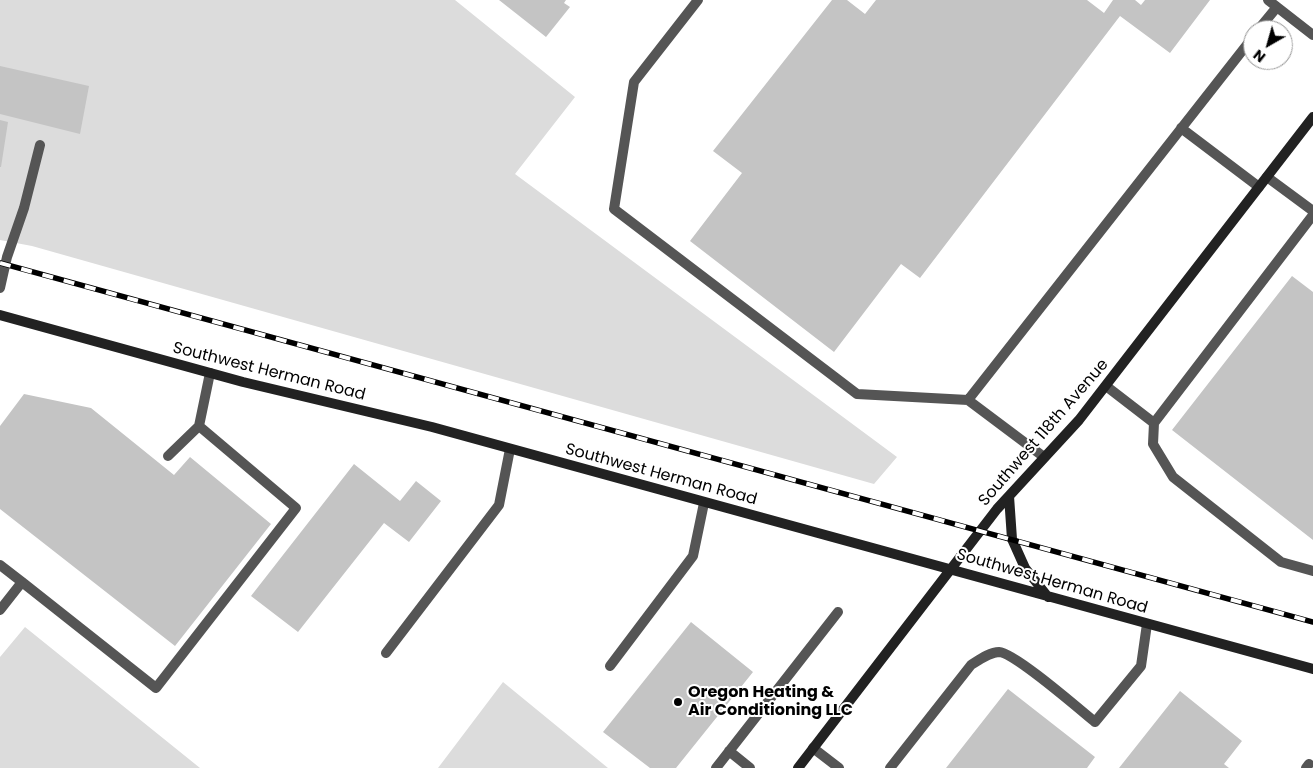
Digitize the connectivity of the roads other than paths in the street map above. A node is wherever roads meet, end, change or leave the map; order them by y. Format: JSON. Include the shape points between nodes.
{"nodes":[{"id":1,"x":698,"y":0,"type":"edge"},
{"id":2,"x":1268,"y":0,"type":"edge"},
{"id":3,"x":1276,"y":7,"type":"junction"},
{"id":4,"x":1266,"y":20,"type":"edge"},
{"id":5,"x":1313,"y":35,"type":"edge"},
{"id":6,"x":1243,"y":50,"type":"edge"},
{"id":7,"x":1313,"y":117,"type":"edge"},
{"id":8,"x":1181,"y":128,"type":"junction"},
{"id":9,"x":40,"y":144,"type":"dead end"},
{"id":10,"x":1267,"y":177,"type":"junction"},
{"id":11,"x":1259,"y":188,"type":"junction"},
{"id":12,"x":1313,"y":211,"type":"edge"},
{"id":13,"x":1313,"y":215,"type":"edge"},
{"id":14,"x":0,"y":288,"type":"edge"},
{"id":15,"x":0,"y":315,"type":"edge"},
{"id":16,"x":210,"y":373,"type":"junction"},
{"id":17,"x":1106,"y":386,"type":"junction"},
{"id":18,"x":968,"y":400,"type":"junction"},
{"id":19,"x":1154,"y":424,"type":"junction"},
{"id":20,"x":199,"y":426,"type":"junction"},
{"id":21,"x":510,"y":449,"type":"junction"},
{"id":22,"x":168,"y":456,"type":"dead end"},
{"id":23,"x":1044,"y":457,"type":"junction"},
{"id":24,"x":1009,"y":496,"type":"junction"},
{"id":25,"x":704,"y":502,"type":"junction"},
{"id":26,"x":0,"y":565,"type":"edge"},
{"id":27,"x":952,"y":570,"type":"junction"},
{"id":28,"x":1313,"y":571,"type":"edge"},
{"id":29,"x":22,"y":582,"type":"junction"},
{"id":30,"x":1048,"y":597,"type":"junction"},
{"id":31,"x":0,"y":610,"type":"edge"},
{"id":32,"x":838,"y":612,"type":"dead end"},
{"id":33,"x":1147,"y":624,"type":"junction"},
{"id":34,"x":386,"y":654,"type":"dead end"},
{"id":35,"x":610,"y":666,"type":"dead end"},
{"id":36,"x":1313,"y":669,"type":"edge"},
{"id":37,"x":813,"y":748,"type":"junction"},
{"id":38,"x":729,"y":752,"type":"junction"},
{"id":39,"x":716,"y":768,"type":"edge"},
{"id":40,"x":750,"y":768,"type":"edge"},
{"id":41,"x":798,"y":768,"type":"edge"},
{"id":42,"x":839,"y":768,"type":"edge"},
{"id":43,"x":890,"y":768,"type":"edge"}],
"edges":[{"from":1,"to":18,"type":"lane","via":[[634,82],[614,209],[857,394]]},
{"from":2,"to":3,"type":"lane"},
{"from":3,"to":4,"type":"lane"},
{"from":3,"to":5,"type":"lane"},
{"from":6,"to":8,"type":"lane"},
{"from":7,"to":10,"type":"main road","name":"Southwest 118th Avenue"},
{"from":8,"to":11,"type":"lane"},
{"from":8,"to":18,"type":"lane"},
{"from":9,"to":14,"type":"lane"},
{"from":10,"to":11,"type":"main road","name":"Southwest 118th Avenue"},
{"from":10,"to":12,"type":"lane"},
{"from":11,"to":17,"type":"main road","name":"Southwest 118th Avenue"},
{"from":13,"to":19,"type":"lane"},
{"from":15,"to":16,"type":"main road","name":"Southwest Herman Road"},
{"from":16,"to":20,"type":"lane"},
{"from":16,"to":21,"type":"main road","name":"Southwest Herman Road"},
{"from":17,"to":19,"type":"lane"},
{"from":17,"to":23,"type":"main road","name":"Southwest 118th Avenue"},
{"from":18,"to":23,"type":"lane"},
{"from":19,"to":28,"type":"lane","via":[[1154,444],[1172,477],[1281,562]]},
{"from":20,"to":22,"type":"lane"},
{"from":20,"to":29,"type":"lane","via":[[296,508],[156,688]]},
{"from":21,"to":25,"type":"main road","name":"Southwest Herman Road"},
{"from":21,"to":34,"type":"lane","via":[[499,505]]},
{"from":23,"to":24,"type":"main road","name":"Southwest 118th Avenue"},
{"from":24,"to":27,"type":"main road","name":"Southwest 118th Avenue"},
{"from":24,"to":30,"type":"main road","via":[[1012,539],[1025,568]]},
{"from":25,"to":27,"type":"main road","name":"Southwest Herman Road"},
{"from":25,"to":35,"type":"lane","via":[[693,556]]},
{"from":26,"to":29,"type":"lane"},
{"from":27,"to":30,"type":"main road","name":"Southwest Herman Road"},
{"from":27,"to":37,"type":"main road","name":"Southwest 118th Avenue"},
{"from":29,"to":31,"type":"lane"},
{"from":30,"to":33,"type":"main road","name":"Southwest Herman Road"},
{"from":32,"to":38,"type":"lane"},
{"from":33,"to":36,"type":"main road","name":"Southwest Herman Road"},
{"from":33,"to":43,"type":"lane","via":[[1141,666],[1095,722],[1017,660],[999,652],[982,657],[971,665]]},
{"from":37,"to":41,"type":"main road","name":"Southwest 118th Avenue"},
{"from":37,"to":42,"type":"lane"},
{"from":38,"to":39,"type":"lane"},
{"from":38,"to":40,"type":"lane"}]}
